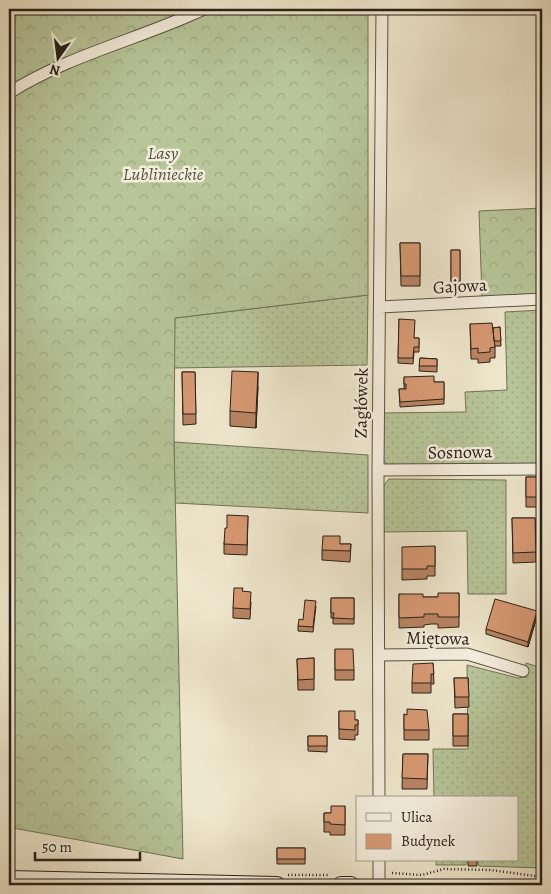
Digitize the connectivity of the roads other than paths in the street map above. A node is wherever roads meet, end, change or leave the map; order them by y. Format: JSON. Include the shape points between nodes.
{"nodes":[{"id":1,"x":204,"y":9,"type":"edge"},
{"id":2,"x":382,"y":9,"type":"edge"},
{"id":3,"x":9,"y":93,"type":"edge"},
{"id":4,"x":542,"y":299,"type":"edge"},
{"id":5,"x":380,"y":308,"type":"junction"},
{"id":6,"x":542,"y":469,"type":"edge"},
{"id":7,"x":378,"y":470,"type":"junction"},
{"id":8,"x":379,"y":655,"type":"junction"},
{"id":9,"x":523,"y":671,"type":"dead end"},
{"id":10,"x":379,"y":796,"type":"edge"},
{"id":11,"x":379,"y":862,"type":"edge"},
{"id":12,"x":9,"y":879,"type":"edge"},
{"id":13,"x":277,"y":885,"type":"edge"},
{"id":14,"x":341,"y":885,"type":"edge"},
{"id":15,"x":351,"y":885,"type":"edge"},
{"id":16,"x":379,"y":885,"type":"edge"}],
"edges":[{"from":1,"to":3,"type":"street","via":[[67,62]]},
{"from":2,"to":5,"type":"street","name":"Zagłówek"},
{"from":4,"to":5,"type":"street","name":"Gajowa"},
{"from":5,"to":7,"type":"street","name":"Zagłówek"},
{"from":6,"to":7,"type":"street","name":"Sosnowa"},
{"from":7,"to":8,"type":"street","name":"Zagłówek"},
{"from":8,"to":9,"type":"street","name":"Miętowa","via":[[467,654]]},
{"from":8,"to":10,"type":"street","name":"Zagłówek"},
{"from":11,"to":16,"type":"street"},
{"from":12,"to":13,"type":"street"},
{"from":14,"to":15,"type":"street"}]}
